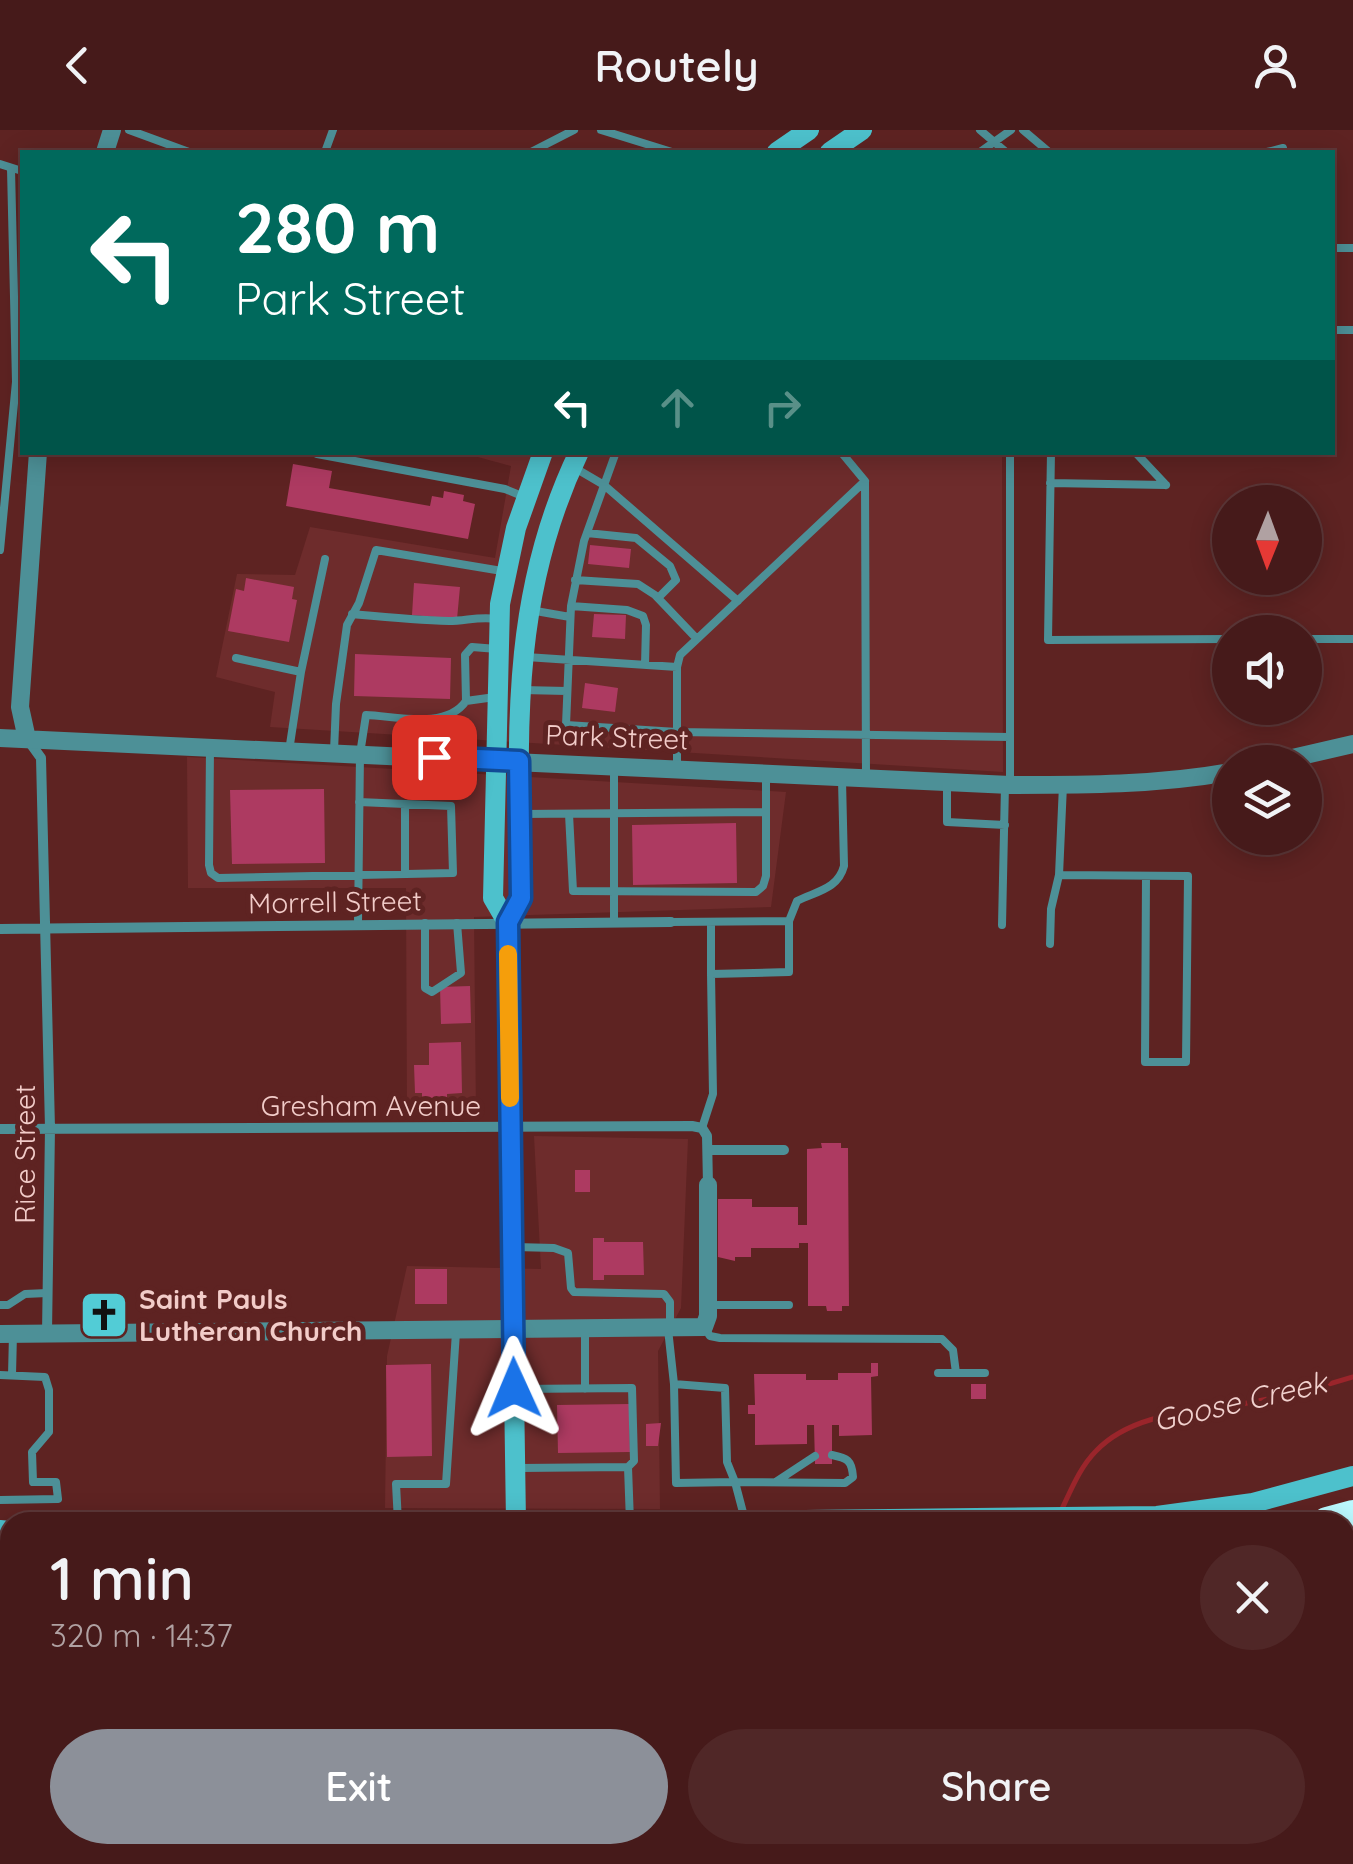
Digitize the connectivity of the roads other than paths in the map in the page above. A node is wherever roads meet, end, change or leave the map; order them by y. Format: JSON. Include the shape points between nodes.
{"nodes":[{"id":1,"x":129,"y":130,"type":"edge"},
{"id":2,"x":574,"y":130,"type":"edge"},
{"id":3,"x":601,"y":130,"type":"edge"},
{"id":4,"x":809,"y":130,"type":"edge"},
{"id":5,"x":862,"y":130,"type":"edge"},
{"id":6,"x":980,"y":130,"type":"edge"},
{"id":7,"x":1011,"y":130,"type":"edge"},
{"id":8,"x":1023,"y":130,"type":"edge"},
{"id":9,"x":996,"y":143,"type":"junction"},
{"id":10,"x":1282,"y":148,"type":"dead end"},
{"id":11,"x":184,"y":150,"type":"edge"},
{"id":12,"x":535,"y":150,"type":"edge"},
{"id":13,"x":666,"y":150,"type":"edge"},
{"id":14,"x":779,"y":150,"type":"edge"},
{"id":15,"x":833,"y":150,"type":"edge"},
{"id":16,"x":984,"y":150,"type":"edge"},
{"id":17,"x":1004,"y":150,"type":"edge"},
{"id":18,"x":1047,"y":150,"type":"edge"},
{"id":19,"x":1274,"y":150,"type":"edge"},
{"id":20,"x":0,"y":164,"type":"edge"},
{"id":21,"x":11,"y":169,"type":"junction"},
{"id":22,"x":20,"y":171,"type":"edge"},
{"id":23,"x":38,"y":455,"type":"edge"},
{"id":24,"x":322,"y":455,"type":"edge"},
{"id":25,"x":543,"y":455,"type":"edge"},
{"id":26,"x":615,"y":455,"type":"edge"},
{"id":27,"x":843,"y":455,"type":"edge"},
{"id":28,"x":1010,"y":455,"type":"edge"},
{"id":29,"x":1051,"y":455,"type":"edge"},
{"id":30,"x":1137,"y":455,"type":"edge"},
{"id":31,"x":575,"y":459,"type":"edge"},
{"id":32,"x":865,"y":481,"type":"junction"},
{"id":33,"x":1050,"y":483,"type":"junction"},
{"id":34,"x":604,"y":485,"type":"junction"},
{"id":35,"x":527,"y":498,"type":"junction"},
{"id":36,"x":586,"y":533,"type":"junction"},
{"id":37,"x":0,"y":550,"type":"edge"},
{"id":38,"x":326,"y":560,"type":"dead end"},
{"id":39,"x":507,"y":572,"type":"junction"},
{"id":40,"x":576,"y":580,"type":"junction"},
{"id":41,"x":658,"y":598,"type":"junction"},
{"id":42,"x":738,"y":601,"type":"junction"},
{"id":43,"x":570,"y":606,"type":"junction"},
{"id":44,"x":528,"y":609,"type":"junction"},
{"id":45,"x":352,"y":614,"type":"junction"},
{"id":46,"x":570,"y":618,"type":"junction"},
{"id":47,"x":498,"y":620,"type":"junction"},
{"id":48,"x":697,"y":639,"type":"junction"},
{"id":49,"x":1322,"y":639,"type":"edge"},
{"id":50,"x":1353,"y":639,"type":"edge"},
{"id":51,"x":1212,"y":640,"type":"edge"},
{"id":52,"x":498,"y":649,"type":"junction"},
{"id":53,"x":522,"y":656,"type":"junction"},
{"id":54,"x":236,"y":658,"type":"dead end"},
{"id":55,"x":568,"y":659,"type":"junction"},
{"id":56,"x":645,"y":665,"type":"junction"},
{"id":57,"x":676,"y":667,"type":"junction"},
{"id":58,"x":300,"y":672,"type":"junction"},
{"id":59,"x":521,"y":690,"type":"junction"},
{"id":60,"x":567,"y":691,"type":"junction"},
{"id":61,"x":496,"y":697,"type":"junction"},
{"id":62,"x":466,"y":700,"type":"junction"},
{"id":63,"x":436,"y":719,"type":"junction"},
{"id":64,"x":676,"y":732,"type":"junction"},
{"id":65,"x":866,"y":736,"type":"junction"},
{"id":66,"x":1010,"y":737,"type":"junction"},
{"id":67,"x":0,"y":738,"type":"edge"},
{"id":68,"x":27,"y":739,"type":"junction"},
{"id":69,"x":1353,"y":744,"type":"edge"},
{"id":70,"x":210,"y":747,"type":"junction"},
{"id":71,"x":289,"y":751,"type":"junction"},
{"id":72,"x":1322,"y":751,"type":"edge"},
{"id":73,"x":334,"y":753,"type":"junction"},
{"id":74,"x":360,"y":754,"type":"junction"},
{"id":75,"x":434,"y":757,"type":"junction"},
{"id":76,"x":494,"y":760,"type":"junction"},
{"id":77,"x":519,"y":761,"type":"junction"},
{"id":78,"x":614,"y":764,"type":"junction"},
{"id":79,"x":677,"y":767,"type":"junction"},
{"id":80,"x":766,"y":772,"type":"junction"},
{"id":81,"x":1212,"y":775,"type":"edge"},
{"id":82,"x":842,"y":776,"type":"junction"},
{"id":83,"x":866,"y":777,"type":"junction"},
{"id":84,"x":947,"y":782,"type":"junction"},
{"id":85,"x":1008,"y":784,"type":"junction"},
{"id":86,"x":1063,"y":784,"type":"junction"},
{"id":87,"x":359,"y":802,"type":"junction"},
{"id":88,"x":405,"y":804,"type":"junction"},
{"id":89,"x":766,"y":812,"type":"junction"},
{"id":90,"x":520,"y":814,"type":"junction"},
{"id":91,"x":569,"y":814,"type":"junction"},
{"id":92,"x":614,"y":814,"type":"junction"},
{"id":93,"x":1005,"y":825,"type":"junction"},
{"id":94,"x":405,"y":874,"type":"junction"},
{"id":95,"x":359,"y":875,"type":"junction"},
{"id":96,"x":1059,"y":875,"type":"junction"},
{"id":97,"x":1146,"y":876,"type":"junction"},
{"id":98,"x":614,"y":892,"type":"junction"},
{"id":99,"x":508,"y":922,"type":"junction"},
{"id":100,"x":614,"y":922,"type":"junction"},
{"id":101,"x":671,"y":922,"type":"joint"},
{"id":102,"x":711,"y":922,"type":"junction"},
{"id":103,"x":789,"y":922,"type":"junction"},
{"id":104,"x":425,"y":923,"type":"junction"},
{"id":105,"x":458,"y":923,"type":"junction"},
{"id":106,"x":358,"y":924,"type":"junction"},
{"id":107,"x":1002,"y":926,"type":"dead end"},
{"id":108,"x":0,"y":929,"type":"edge"},
{"id":109,"x":44,"y":929,"type":"junction"},
{"id":110,"x":1050,"y":944,"type":"dead end"},
{"id":111,"x":711,"y":974,"type":"junction"},
{"id":112,"x":50,"y":1128,"type":"junction"},
{"id":113,"x":510,"y":1128,"type":"junction"},
{"id":114,"x":702,"y":1128,"type":"junction"},
{"id":115,"x":0,"y":1129,"type":"edge"},
{"id":116,"x":708,"y":1150,"type":"junction"},
{"id":117,"x":784,"y":1150,"type":"dead end"},
{"id":118,"x":708,"y":1185,"type":"joint"},
{"id":119,"x":512,"y":1247,"type":"junction"},
{"id":120,"x":47,"y":1294,"type":"junction"},
{"id":121,"x":0,"y":1305,"type":"edge"},
{"id":122,"x":789,"y":1305,"type":"dead end"},
{"id":123,"x":708,"y":1306,"type":"junction"},
{"id":124,"x":669,"y":1326,"type":"junction"},
{"id":125,"x":513,"y":1327,"type":"junction"},
{"id":126,"x":586,"y":1327,"type":"junction"},
{"id":127,"x":704,"y":1327,"type":"junction"},
{"id":128,"x":456,"y":1328,"type":"junction"},
{"id":129,"x":6,"y":1334,"type":"edge"},
{"id":130,"x":47,"y":1334,"type":"junction"},
{"id":131,"x":938,"y":1373,"type":"dead end"},
{"id":132,"x":956,"y":1373,"type":"junction"},
{"id":133,"x":985,"y":1373,"type":"dead end"},
{"id":134,"x":0,"y":1375,"type":"edge"},
{"id":135,"x":12,"y":1375,"type":"junction"},
{"id":136,"x":674,"y":1384,"type":"junction"},
{"id":137,"x":514,"y":1388,"type":"junction"},
{"id":138,"x":586,"y":1389,"type":"junction"},
{"id":139,"x":832,"y":1455,"type":"dead end"},
{"id":140,"x":815,"y":1456,"type":"dead end"},
{"id":141,"x":628,"y":1467,"type":"junction"},
{"id":142,"x":515,"y":1468,"type":"junction"},
{"id":143,"x":1353,"y":1476,"type":"edge"},
{"id":144,"x":735,"y":1482,"type":"junction"},
{"id":145,"x":774,"y":1482,"type":"junction"},
{"id":146,"x":0,"y":1500,"type":"edge"},
{"id":147,"x":397,"y":1512,"type":"edge"},
{"id":148,"x":516,"y":1512,"type":"edge"},
{"id":149,"x":627,"y":1512,"type":"edge"},
{"id":150,"x":743,"y":1512,"type":"edge"},
{"id":151,"x":1191,"y":1512,"type":"edge"}],
"edges":[{"from":1,"to":11,"type":"lane"},
{"from":2,"to":12,"type":"lane"},
{"from":3,"to":13,"type":"lane"},
{"from":4,"to":14,"type":"main road"},
{"from":5,"to":15,"type":"main road"},
{"from":6,"to":9,"type":"lane"},
{"from":7,"to":9,"type":"lane"},
{"from":8,"to":18,"type":"lane"},
{"from":9,"to":16,"type":"lane"},
{"from":9,"to":17,"type":"lane"},
{"from":10,"to":19,"type":"lane"},
{"from":20,"to":21,"type":"lane"},
{"from":21,"to":22,"type":"lane"},
{"from":21,"to":37,"type":"lane","via":[[16,382]]},
{"from":23,"to":68,"type":"street","via":[[20,707]]},
{"from":24,"to":35,"type":"lane"},
{"from":25,"to":35,"type":"main road"},
{"from":26,"to":34,"type":"lane"},
{"from":27,"to":32,"type":"lane"},
{"from":28,"to":66,"type":"lane"},
{"from":29,"to":33,"type":"lane"},
{"from":30,"to":33,"type":"lane","via":[[1166,485]]},
{"from":31,"to":34,"type":"lane"},
{"from":31,"to":44,"type":"main road"},
{"from":32,"to":42,"type":"lane"},
{"from":32,"to":65,"type":"lane"},
{"from":33,"to":51,"type":"lane","via":[[1048,640]]},
{"from":34,"to":36,"type":"lane"},
{"from":34,"to":42,"type":"lane"},
{"from":35,"to":39,"type":"main road"},
{"from":36,"to":40,"type":"lane"},
{"from":36,"to":41,"type":"lane","via":[[636,538],[670,566],[676,580]]},
{"from":38,"to":58,"type":"lane"},
{"from":39,"to":45,"type":"lane","via":[[376,550]]},
{"from":39,"to":47,"type":"main road"},
{"from":40,"to":41,"type":"lane","via":[[638,584]]},
{"from":40,"to":43,"type":"lane"},
{"from":41,"to":48,"type":"lane"},
{"from":42,"to":48,"type":"lane"},
{"from":43,"to":46,"type":"lane"},
{"from":43,"to":56,"type":"lane","via":[[643,616]]},
{"from":44,"to":46,"type":"lane"},
{"from":44,"to":53,"type":"main road"},
{"from":45,"to":47,"type":"lane"},
{"from":45,"to":73,"type":"lane"},
{"from":46,"to":55,"type":"lane"},
{"from":47,"to":52,"type":"main road"},
{"from":48,"to":57,"type":"lane"},
{"from":49,"to":50,"type":"lane"},
{"from":52,"to":61,"type":"main road"},
{"from":52,"to":62,"type":"lane","via":[[472,647],[465,655]]},
{"from":53,"to":55,"type":"lane"},
{"from":53,"to":59,"type":"main road"},
{"from":54,"to":58,"type":"lane"},
{"from":55,"to":56,"type":"lane"},
{"from":55,"to":60,"type":"lane"},
{"from":56,"to":57,"type":"lane"},
{"from":57,"to":64,"type":"lane"},
{"from":58,"to":71,"type":"lane"},
{"from":59,"to":60,"type":"lane"},
{"from":59,"to":77,"type":"main road"},
{"from":60,"to":64,"type":"lane","via":[[566,725]]},
{"from":61,"to":62,"type":"lane"},
{"from":61,"to":76,"type":"main road"},
{"from":62,"to":63,"type":"lane"},
{"from":63,"to":74,"type":"lane","via":[[366,715]]},
{"from":63,"to":75,"type":"lane"},
{"from":64,"to":65,"type":"lane"},
{"from":64,"to":79,"type":"lane"},
{"from":65,"to":66,"type":"lane"},
{"from":65,"to":83,"type":"lane"},
{"from":66,"to":85,"type":"lane"},
{"from":67,"to":68,"type":"street","name":"Park Street"},
{"from":68,"to":70,"type":"street","name":"Park Street"},
{"from":68,"to":109,"type":"street","name":"Rice Street","via":[[41,758]]},
{"from":69,"to":72,"type":"street"},
{"from":70,"to":71,"type":"street","name":"Park Street"},
{"from":70,"to":95,"type":"lane","via":[[211,873]]},
{"from":71,"to":73,"type":"street","name":"Park Street"},
{"from":73,"to":74,"type":"street","name":"Park Street"},
{"from":74,"to":75,"type":"street","name":"Park Street"},
{"from":74,"to":87,"type":"lane"},
{"from":75,"to":76,"type":"street","name":"Park Street"},
{"from":76,"to":77,"type":"street","name":"Park Street"},
{"from":76,"to":99,"type":"main road","via":[[493,898]]},
{"from":77,"to":78,"type":"street","name":"Park Street"},
{"from":77,"to":90,"type":"main road"},
{"from":78,"to":79,"type":"street","name":"Park Street"},
{"from":78,"to":92,"type":"lane"},
{"from":79,"to":80,"type":"street","name":"Park Street"},
{"from":80,"to":82,"type":"street","name":"Park Street"},
{"from":80,"to":89,"type":"lane"},
{"from":81,"to":86,"type":"street","name":"Park Street"},
{"from":82,"to":83,"type":"street","name":"Park Street"},
{"from":82,"to":103,"type":"lane","via":[[841,877],[798,901]]},
{"from":83,"to":84,"type":"street","name":"Park Street"},
{"from":84,"to":85,"type":"street","name":"Park Street"},
{"from":84,"to":93,"type":"lane","via":[[947,822]]},
{"from":85,"to":86,"type":"street","name":"Park Street"},
{"from":85,"to":93,"type":"lane"},
{"from":86,"to":96,"type":"lane"},
{"from":87,"to":88,"type":"lane"},
{"from":87,"to":95,"type":"lane"},
{"from":88,"to":94,"type":"lane"},
{"from":88,"to":94,"type":"lane","via":[[451,806],[453,873]]},
{"from":89,"to":92,"type":"lane"},
{"from":89,"to":98,"type":"lane","via":[[766,876],[756,892]]},
{"from":90,"to":91,"type":"lane"},
{"from":90,"to":99,"type":"main road","via":[[521,898]]},
{"from":91,"to":92,"type":"lane"},
{"from":91,"to":98,"type":"lane","via":[[572,891]]},
{"from":92,"to":98,"type":"lane"},
{"from":93,"to":107,"type":"lane"},
{"from":94,"to":95,"type":"lane"},
{"from":95,"to":106,"type":"lane"},
{"from":96,"to":97,"type":"lane"},
{"from":96,"to":110,"type":"lane"},
{"from":97,"to":97,"type":"lane","via":[[1188,876],[1186,1062],[1145,1062]]},
{"from":98,"to":100,"type":"lane"},
{"from":99,"to":100,"type":"street","name":"Morrell Street"},
{"from":99,"to":105,"type":"street","name":"Morrell Street"},
{"from":99,"to":113,"type":"main road"},
{"from":100,"to":101,"type":"street","name":"Morrell Street"},
{"from":101,"to":102,"type":"lane"},
{"from":102,"to":103,"type":"lane"},
{"from":102,"to":111,"type":"lane"},
{"from":103,"to":111,"type":"lane","via":[[789,972]]},
{"from":104,"to":105,"type":"street","name":"Morrell Street"},
{"from":104,"to":105,"type":"lane","via":[[425,988],[432,992],[461,973]]},
{"from":104,"to":106,"type":"street","name":"Morrell Street"},
{"from":106,"to":109,"type":"street","name":"Morrell Street"},
{"from":108,"to":109,"type":"street","name":"Morrell Street"},
{"from":109,"to":112,"type":"street","name":"Rice Street"},
{"from":111,"to":114,"type":"lane","via":[[713,1094]]},
{"from":112,"to":113,"type":"street","name":"Gresham Avenue"},
{"from":112,"to":115,"type":"street","name":"Gresham Avenue"},
{"from":112,"to":120,"type":"street","name":"Rice Street"},
{"from":113,"to":114,"type":"street","name":"Gresham Avenue"},
{"from":113,"to":119,"type":"main road"},
{"from":114,"to":116,"type":"street"},
{"from":116,"to":117,"type":"street"},
{"from":116,"to":118,"type":"street"},
{"from":118,"to":123,"type":"street"},
{"from":119,"to":124,"type":"lane","via":[[568,1253],[574,1292],[664,1294]]},
{"from":119,"to":125,"type":"main road"},
{"from":120,"to":121,"type":"lane","via":[[25,1294]]},
{"from":120,"to":130,"type":"street","name":"Rice Street"},
{"from":122,"to":123,"type":"lane"},
{"from":123,"to":127,"type":"street"},
{"from":124,"to":126,"type":"street"},
{"from":124,"to":127,"type":"street"},
{"from":124,"to":136,"type":"lane"},
{"from":125,"to":126,"type":"street"},
{"from":125,"to":128,"type":"street"},
{"from":125,"to":137,"type":"main road"},
{"from":126,"to":138,"type":"lane"},
{"from":127,"to":132,"type":"lane","via":[[720,1338],[942,1338],[951,1346]]},
{"from":128,"to":130,"type":"street"},
{"from":128,"to":147,"type":"lane","via":[[446,1484],[396,1484]]},
{"from":129,"to":130,"type":"street"},
{"from":129,"to":135,"type":"lane"},
{"from":131,"to":132,"type":"lane"},
{"from":132,"to":133,"type":"lane"},
{"from":134,"to":135,"type":"lane"},
{"from":135,"to":146,"type":"lane","via":[[45,1376],[49,1432],[32,1452],[33,1482],[56,1482],[58,1499]]},
{"from":136,"to":144,"type":"lane","via":[[725,1388]]},
{"from":136,"to":144,"type":"lane","via":[[676,1482]]},
{"from":137,"to":138,"type":"lane"},
{"from":137,"to":142,"type":"main road"},
{"from":138,"to":141,"type":"lane","via":[[632,1388],[634,1462]]},
{"from":139,"to":145,"type":"lane","via":[[851,1463],[853,1476],[845,1483]]},
{"from":140,"to":145,"type":"lane"},
{"from":141,"to":142,"type":"lane"},
{"from":141,"to":149,"type":"lane"},
{"from":142,"to":148,"type":"main road"},
{"from":143,"to":151,"type":"main road","via":[[1253,1504]]},
{"from":144,"to":145,"type":"lane"},
{"from":144,"to":150,"type":"lane"}]}
